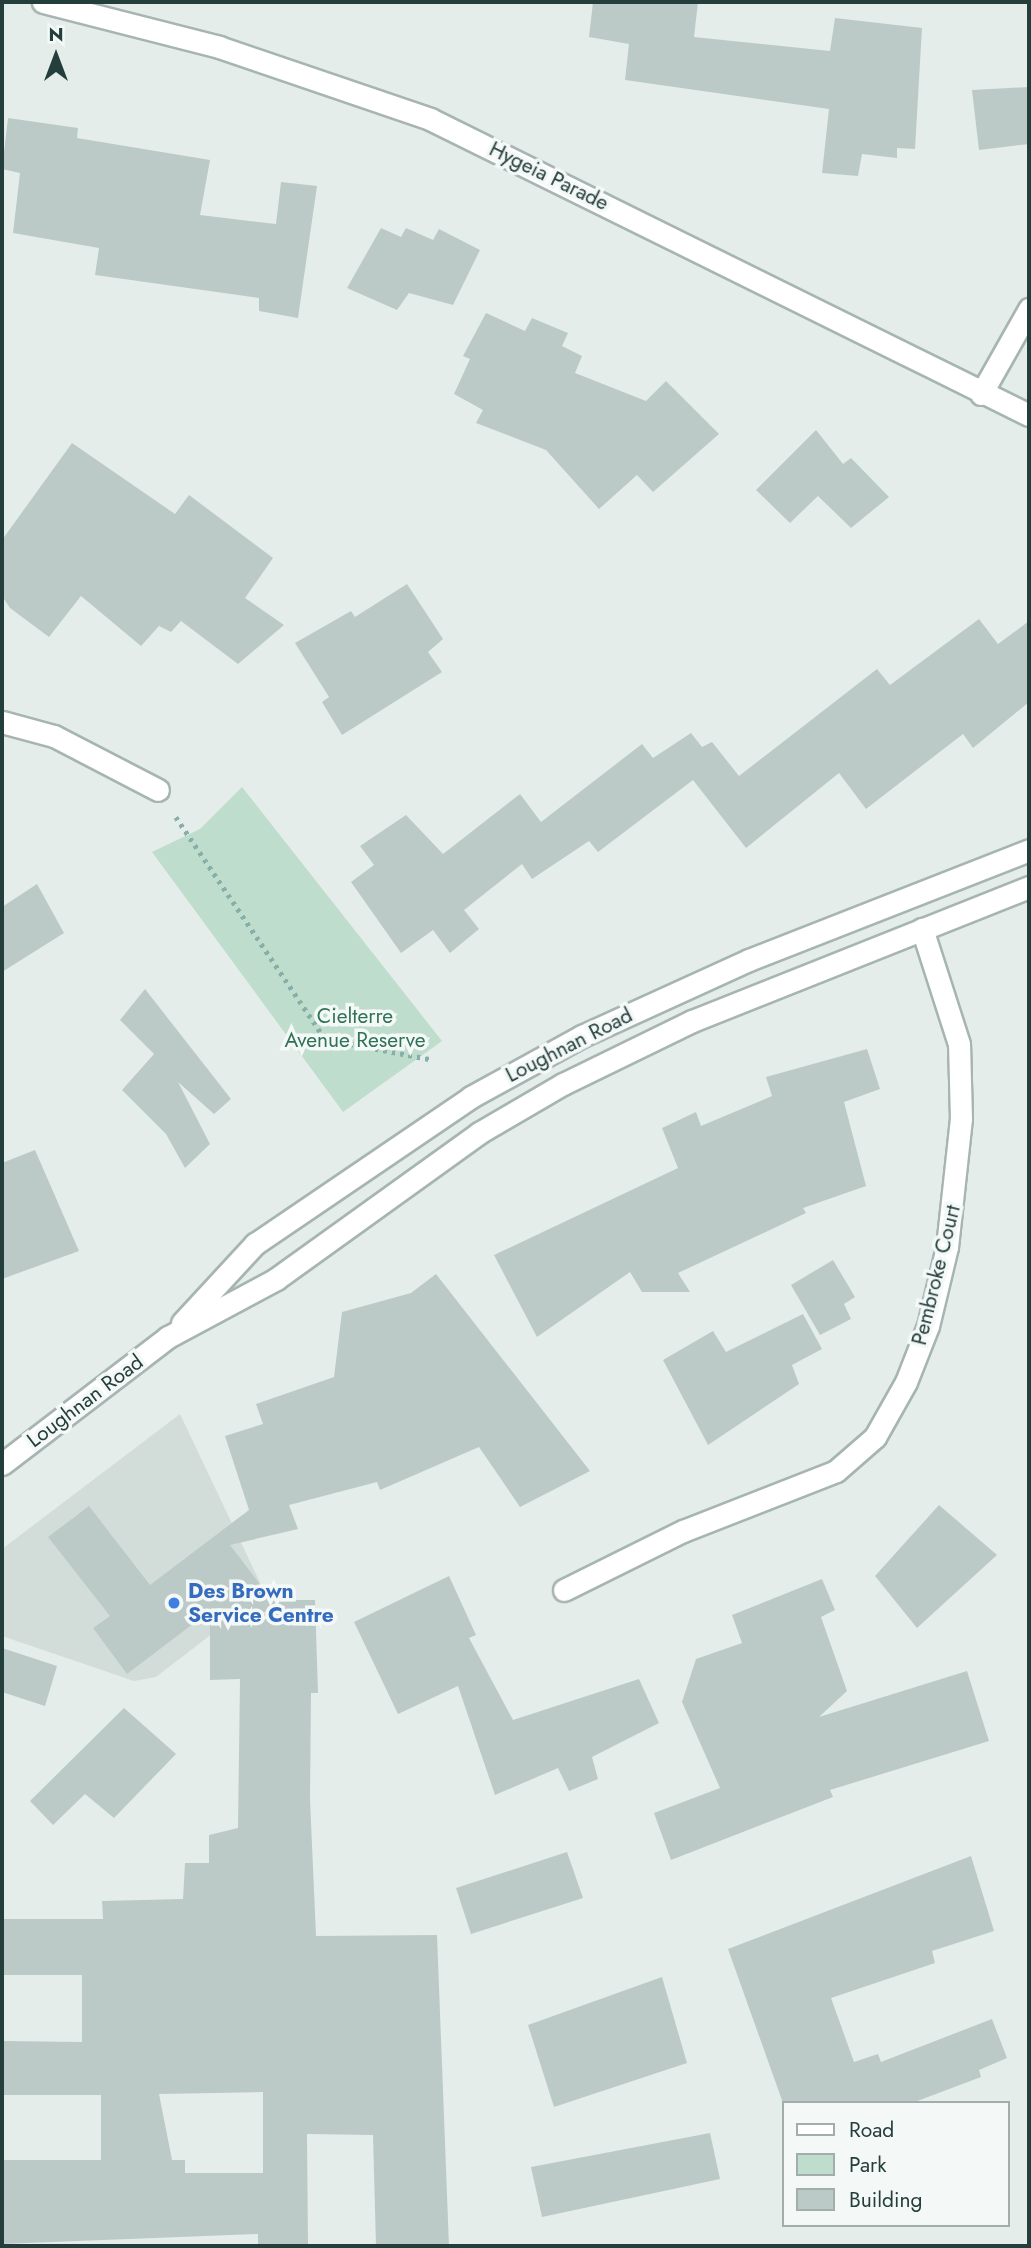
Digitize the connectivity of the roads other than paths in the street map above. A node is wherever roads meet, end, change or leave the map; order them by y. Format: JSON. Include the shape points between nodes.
{"nodes":[{"id":1,"x":43,"y":2,"type":"edge"},
{"id":2,"x":1029,"y":309,"type":"edge"},
{"id":3,"x":981,"y":394,"type":"junction"},
{"id":4,"x":1029,"y":415,"type":"edge"},
{"id":5,"x":2,"y":722,"type":"edge"},
{"id":6,"x":158,"y":790,"type":"road end"},
{"id":7,"x":1029,"y":850,"type":"edge"},
{"id":8,"x":1029,"y":887,"type":"edge"},
{"id":9,"x":922,"y":929,"type":"junction"},
{"id":10,"x":168,"y":1337,"type":"junction"},
{"id":11,"x":2,"y":1464,"type":"edge"},
{"id":12,"x":564,"y":1590,"type":"dead end"}],
"edges":[{"from":1,"to":3,"type":"street","name":"Hygeia Parade","via":[[219,47],[430,119]]},
{"from":2,"to":3,"type":"street"},
{"from":3,"to":4,"type":"street","name":"Hygeia Parade"},
{"from":5,"to":6,"type":"street","via":[[54,736]]},
{"from":7,"to":10,"type":"street","name":"Loughnan Road","via":[[749,960],[582,1036],[471,1097],[255,1244]]},
{"from":8,"to":9,"type":"street","name":"Loughnan Road"},
{"from":9,"to":10,"type":"street","name":"Loughnan Road","via":[[692,1021],[563,1084],[479,1133],[276,1279]]},
{"from":9,"to":12,"type":"street","name":"Pembroke Court","via":[[959,1044],[961,1119],[947,1247],[928,1326],[906,1382],[875,1437],[836,1471],[683,1531]]},
{"from":10,"to":11,"type":"street","name":"Loughnan Road"}]}
